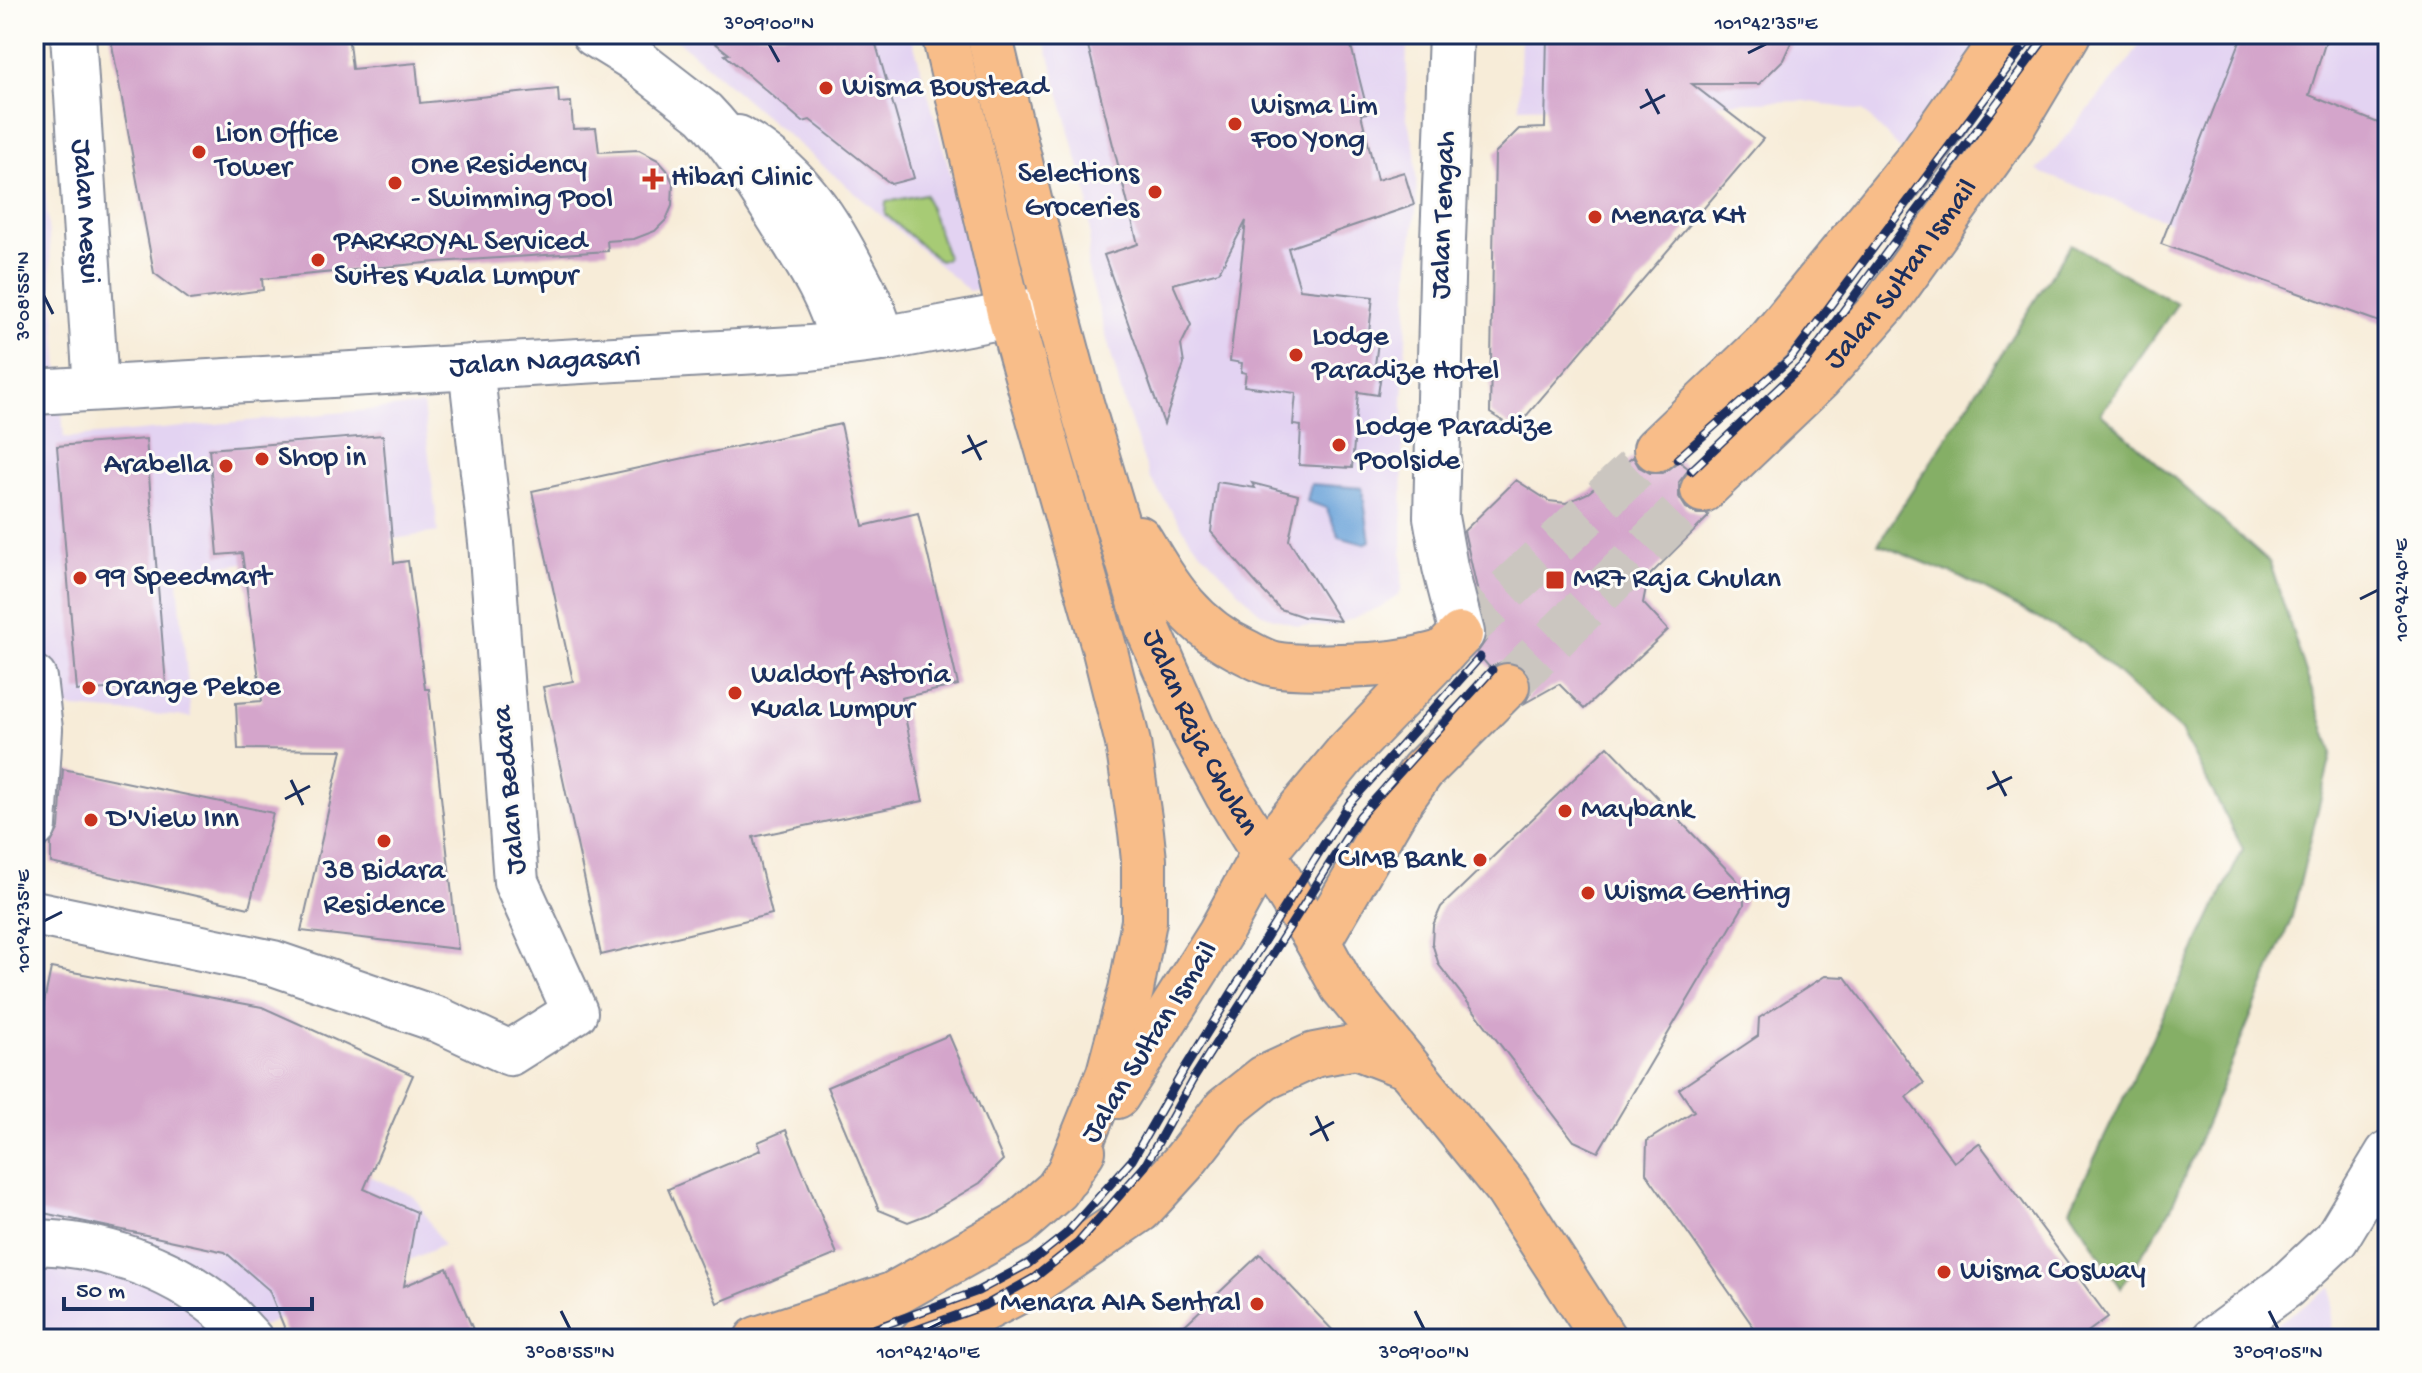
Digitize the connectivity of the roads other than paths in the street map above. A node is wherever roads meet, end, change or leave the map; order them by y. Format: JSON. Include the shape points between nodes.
{"nodes":[{"id":1,"x":73,"y":34,"type":"edge"},
{"id":2,"x":594,"y":34,"type":"edge"},
{"id":3,"x":944,"y":34,"type":"edge"},
{"id":4,"x":989,"y":34,"type":"edge"},
{"id":5,"x":1451,"y":34,"type":"edge"},
{"id":6,"x":2006,"y":34,"type":"edge"},
{"id":7,"x":2068,"y":34,"type":"edge"},
{"id":8,"x":1055,"y":307,"type":"junction"},
{"id":9,"x":1010,"y":316,"type":"junction"},
{"id":10,"x":862,"y":342,"type":"junction"},
{"id":11,"x":471,"y":367,"type":"junction"},
{"id":12,"x":96,"y":388,"type":"junction"},
{"id":13,"x":34,"y":392,"type":"edge"},
{"id":14,"x":1656,"y":449,"type":"tunnel mouth"},
{"id":15,"x":1097,"y":453,"type":"junction"},
{"id":16,"x":1703,"y":490,"type":"tunnel mouth"},
{"id":17,"x":1455,"y":640,"type":"junction"},
{"id":18,"x":34,"y":678,"type":"edge"},
{"id":19,"x":1507,"y":686,"type":"tunnel mouth"},
{"id":20,"x":34,"y":826,"type":"edge"},
{"id":21,"x":1263,"y":854,"type":"junction"},
{"id":22,"x":34,"y":913,"type":"edge"},
{"id":23,"x":1318,"y":942,"type":"junction"},
{"id":24,"x":1408,"y":1068,"type":"junction"},
{"id":25,"x":2388,"y":1153,"type":"edge"},
{"id":26,"x":1067,"y":1177,"type":"junction"},
{"id":27,"x":34,"y":1242,"type":"edge"},
{"id":28,"x":250,"y":1339,"type":"edge"},
{"id":29,"x":757,"y":1339,"type":"edge"},
{"id":30,"x":922,"y":1339,"type":"edge"},
{"id":31,"x":1604,"y":1339,"type":"edge"},
{"id":32,"x":2214,"y":1339,"type":"edge"}],
"edges":[{"from":1,"to":12,"type":"street","name":"Jalan Mesui"},
{"from":2,"to":10,"type":"street","via":[[791,176],[833,232],[876,314]]},
{"from":3,"to":9,"type":"main road","name":"Jalan Raja Chulan"},
{"from":4,"to":8,"type":"main road","name":"Jalan Raja Chulan"},
{"from":5,"to":17,"type":"street","name":"Jalan Tengah","via":[[1436,517]]},
{"from":6,"to":14,"type":"main road","name":"Jalan Sultan Ismail","via":[[1911,169],[1771,339]]},
{"from":7,"to":16,"type":"main road","name":"Jalan Sultan Ismail","via":[[2013,126],[1885,304],[1819,379]]},
{"from":8,"to":9,"type":"street","name":"Jalan Nagasari"},
{"from":8,"to":15,"type":"main road","name":"Jalan Raja Chulan"},
{"from":9,"to":10,"type":"street","name":"Jalan Nagasari"},
{"from":9,"to":26,"type":"main road","name":"Jalan Raja Chulan","via":[[1128,743],[1144,860],[1144,921],[1131,990],[1109,1073]]},
{"from":10,"to":11,"type":"street","name":"Jalan Nagasari"},
{"from":11,"to":12,"type":"street","name":"Jalan Nagasari"},
{"from":11,"to":22,"type":"street","name":"Jalan Bedara","via":[[491,542],[516,882],[575,1012],[510,1053],[439,1020],[273,963]]},
{"from":12,"to":13,"type":"street","name":"Jalan Nagasari"},
{"from":15,"to":17,"type":"main road","via":[[1169,589],[1222,641],[1272,664],[1325,666],[1412,662]]},
{"from":15,"to":21,"type":"main road","name":"Jalan Raja Chulan","via":[[1149,631],[1193,731]]},
{"from":17,"to":21,"type":"main road","name":"Jalan Sultan Ismail","via":[[1345,755]]},
{"from":18,"to":20,"type":"street","via":[[40,729]]},
{"from":19,"to":23,"type":"main road","via":[[1422,771]]},
{"from":21,"to":23,"type":"main road","name":"Jalan Raja Chulan"},
{"from":21,"to":26,"type":"main road","name":"Jalan Sultan Ismail","via":[[1220,933]]},
{"from":23,"to":24,"type":"main road","name":"Jalan Raja Chulan","via":[[1342,986]]},
{"from":24,"to":30,"type":"main road","via":[[1356,1047],[1314,1055],[1264,1078],[1225,1109],[1140,1210],[1027,1287]]},
{"from":24,"to":31,"type":"main road","name":"Jalan Raja Chulan","via":[[1507,1189]]},
{"from":25,"to":32,"type":"street","via":[[2336,1239],[2285,1287]]},
{"from":26,"to":29,"type":"main road","name":"Jalan Sultan Ismail","via":[[1017,1225],[892,1295]]},
{"from":27,"to":28,"type":"street","via":[[120,1255],[185,1283]]}]}
